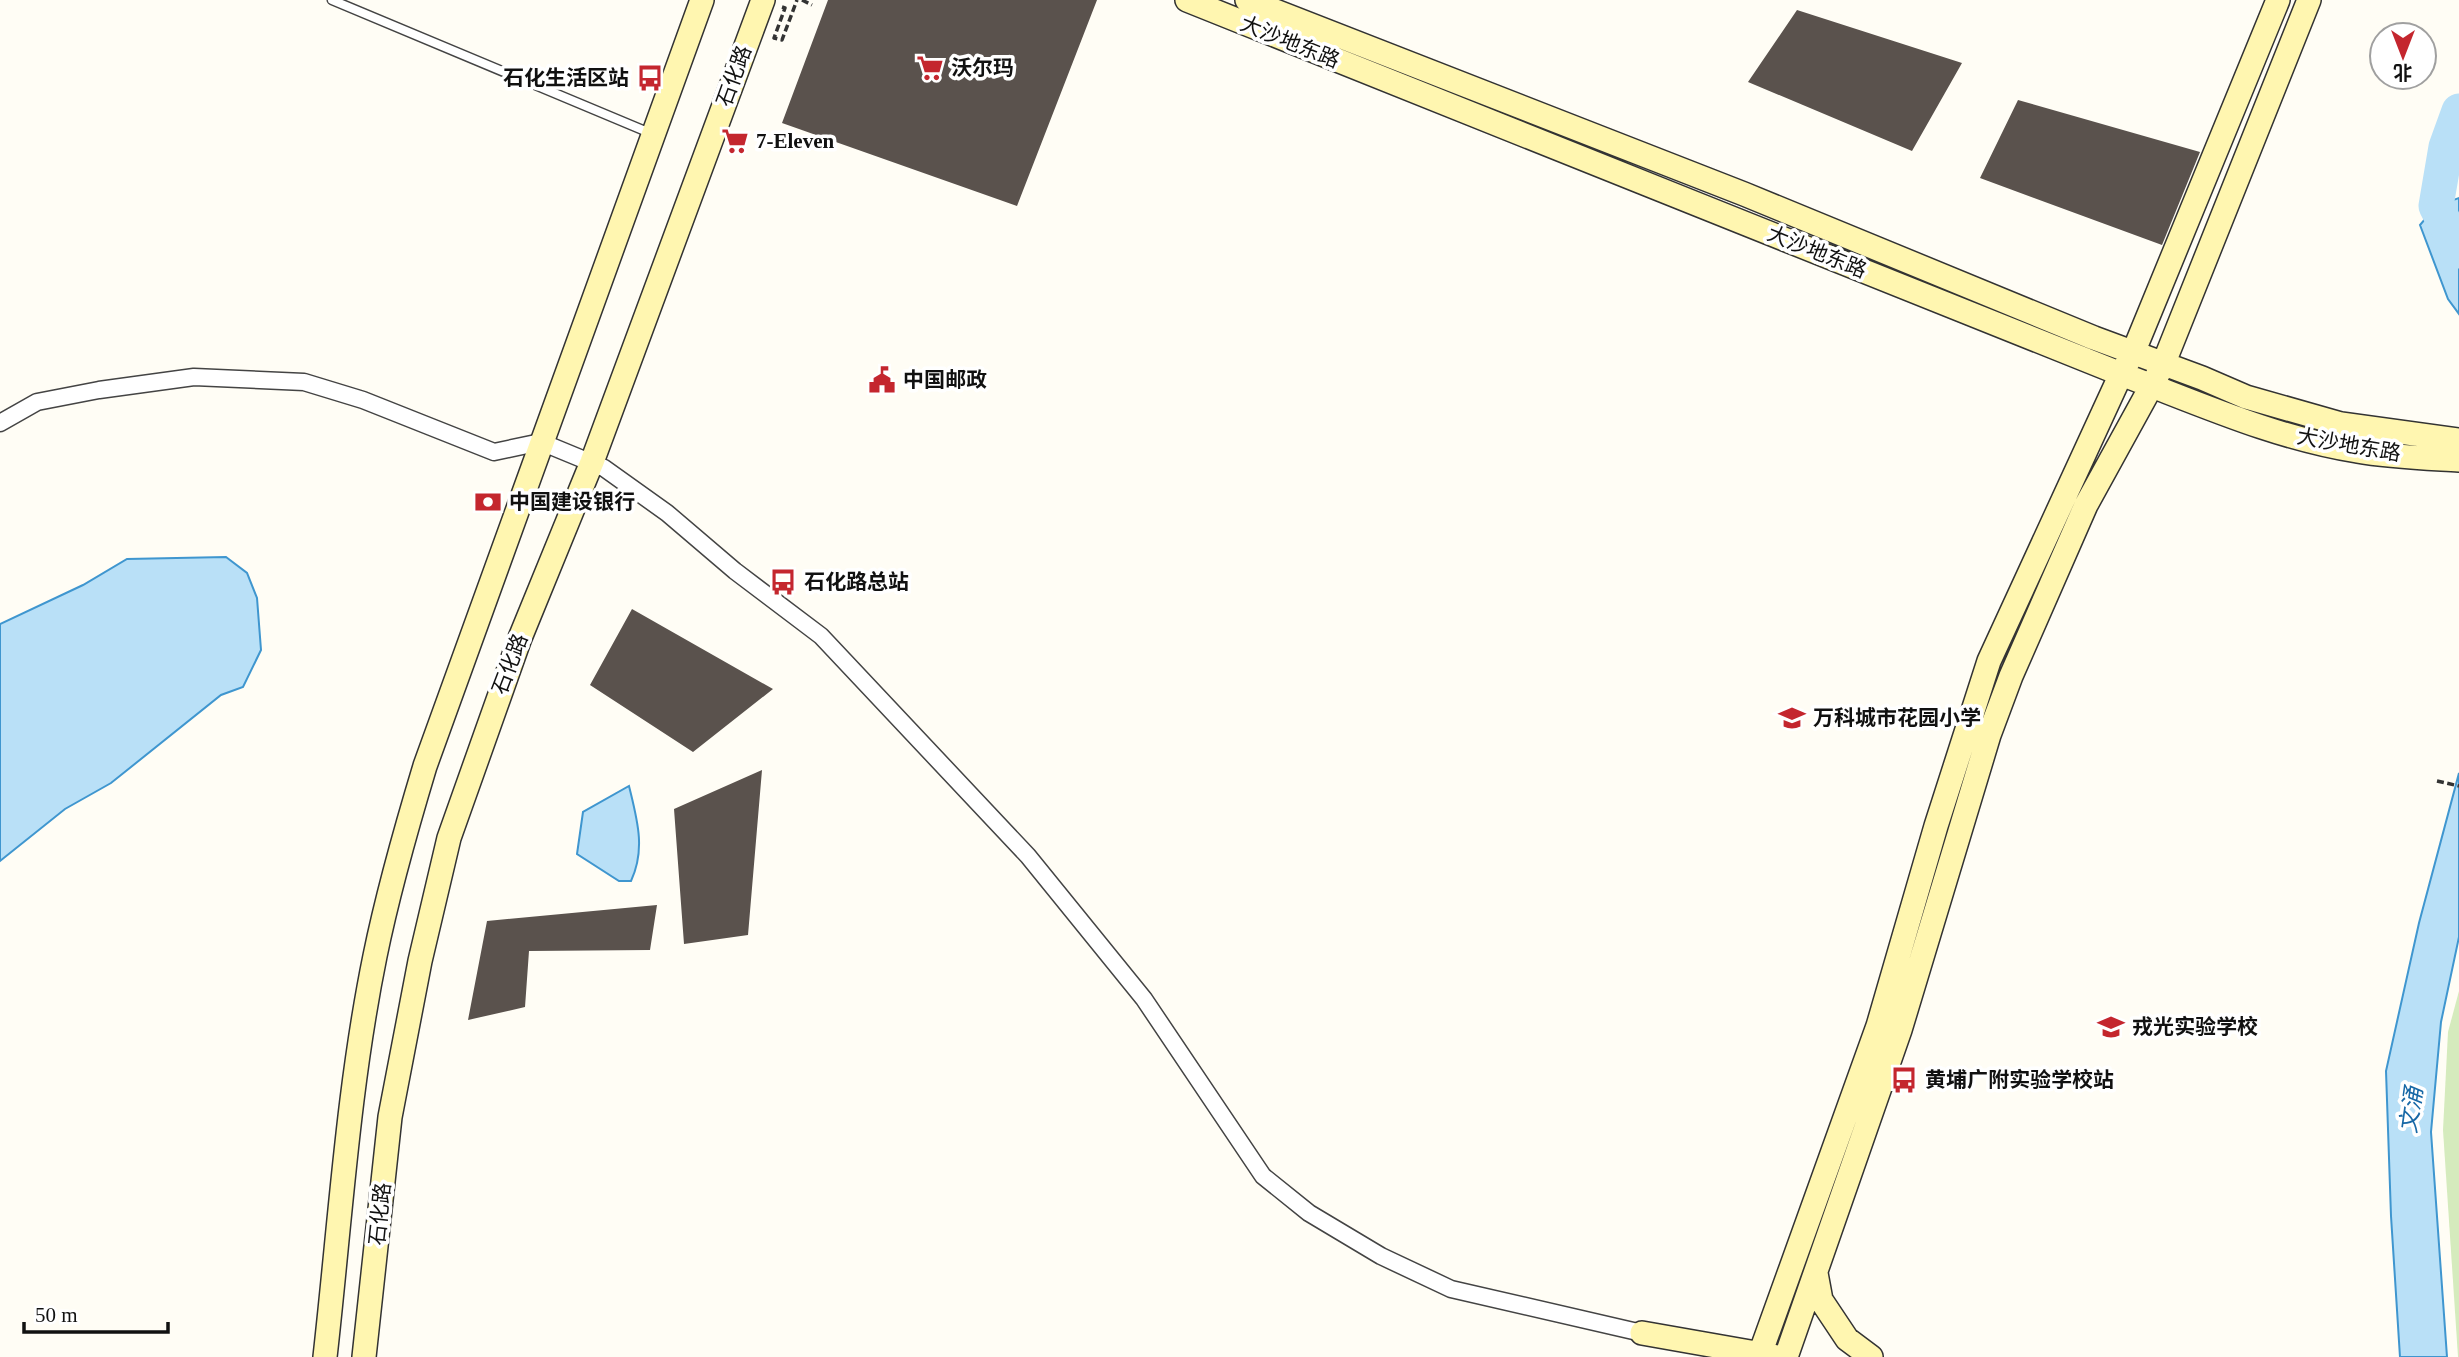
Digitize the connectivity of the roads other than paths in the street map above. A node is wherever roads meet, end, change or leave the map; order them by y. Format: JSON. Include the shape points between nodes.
{"nodes":[{"id":1,"x":332,"y":0,"type":"edge"},
{"id":2,"x":702,"y":0,"type":"edge"},
{"id":3,"x":763,"y":0,"type":"edge"},
{"id":4,"x":1187,"y":0,"type":"edge"},
{"id":5,"x":1247,"y":0,"type":"edge"},
{"id":6,"x":2278,"y":0,"type":"edge"},
{"id":7,"x":2309,"y":0,"type":"edge"},
{"id":8,"x":653,"y":134,"type":"junction"},
{"id":9,"x":2133,"y":353,"type":"junction"},
{"id":10,"x":2163,"y":365,"type":"junction"},
{"id":11,"x":2121,"y":374,"type":"junction"},
{"id":12,"x":2152,"y":386,"type":"junction"},
{"id":13,"x":0,"y":423,"type":"edge"},
{"id":14,"x":2459,"y":440,"type":"edge"},
{"id":15,"x":541,"y":442,"type":"junction"},
{"id":16,"x":2459,"y":460,"type":"edge"},
{"id":17,"x":592,"y":462,"type":"junction"},
{"id":18,"x":1815,"y":1269,"type":"junction"},
{"id":19,"x":1642,"y":1333,"type":"junction"},
{"id":20,"x":1765,"y":1356,"type":"edge"},
{"id":21,"x":324,"y":1357,"type":"edge"},
{"id":22,"x":364,"y":1357,"type":"edge"},
{"id":23,"x":1702,"y":1357,"type":"edge"},
{"id":24,"x":1786,"y":1357,"type":"edge"},
{"id":25,"x":1871,"y":1357,"type":"edge"}],
"edges":[{"from":1,"to":8,"type":"lane"},
{"from":2,"to":8,"type":"main road","name":"石化路"},
{"from":3,"to":17,"type":"main road","name":"石化路"},
{"from":4,"to":11,"type":"main road","name":"大沙地东路"},
{"from":5,"to":9,"type":"main road","name":"大沙地东路","via":[[1720,184]]},
{"from":6,"to":9,"type":"main road"},
{"from":7,"to":10,"type":"main road"},
{"from":8,"to":15,"type":"main road","name":"石化路"},
{"from":9,"to":10,"type":"main road","name":"大沙地东路"},
{"from":9,"to":11,"type":"main road"},
{"from":10,"to":12,"type":"main road"},
{"from":10,"to":14,"type":"main road","name":"大沙地东路","via":[[2246,397],[2341,424]]},
{"from":11,"to":12,"type":"main road","name":"大沙地东路"},
{"from":11,"to":20,"type":"main road","via":[[1989,661],[1878,1026]]},
{"from":12,"to":16,"type":"main road","name":"大沙地东路","via":[[2315,442],[2357,451]]},
{"from":12,"to":18,"type":"main road","via":[[2087,505],[2011,676],[1900,1030]]},
{"from":13,"to":15,"type":"street","via":[[37,402],[194,377],[304,382],[363,400],[494,452]]},
{"from":15,"to":17,"type":"street"},
{"from":15,"to":21,"type":"main road","name":"石化路","via":[[425,766],[394,871],[355,1080]]},
{"from":17,"to":19,"type":"street","via":[[633,486],[821,636],[1036,866],[1144,999],[1263,1175],[1309,1213],[1381,1256],[1451,1289]]},
{"from":17,"to":22,"type":"main road","name":"石化路","via":[[520,638],[449,838],[419,961],[390,1117]]},
{"from":18,"to":24,"type":"main road"},
{"from":18,"to":25,"type":"main road","via":[[1821,1300],[1847,1339]]},
{"from":19,"to":20,"type":"main road"},
{"from":19,"to":23,"type":"main road"}]}
